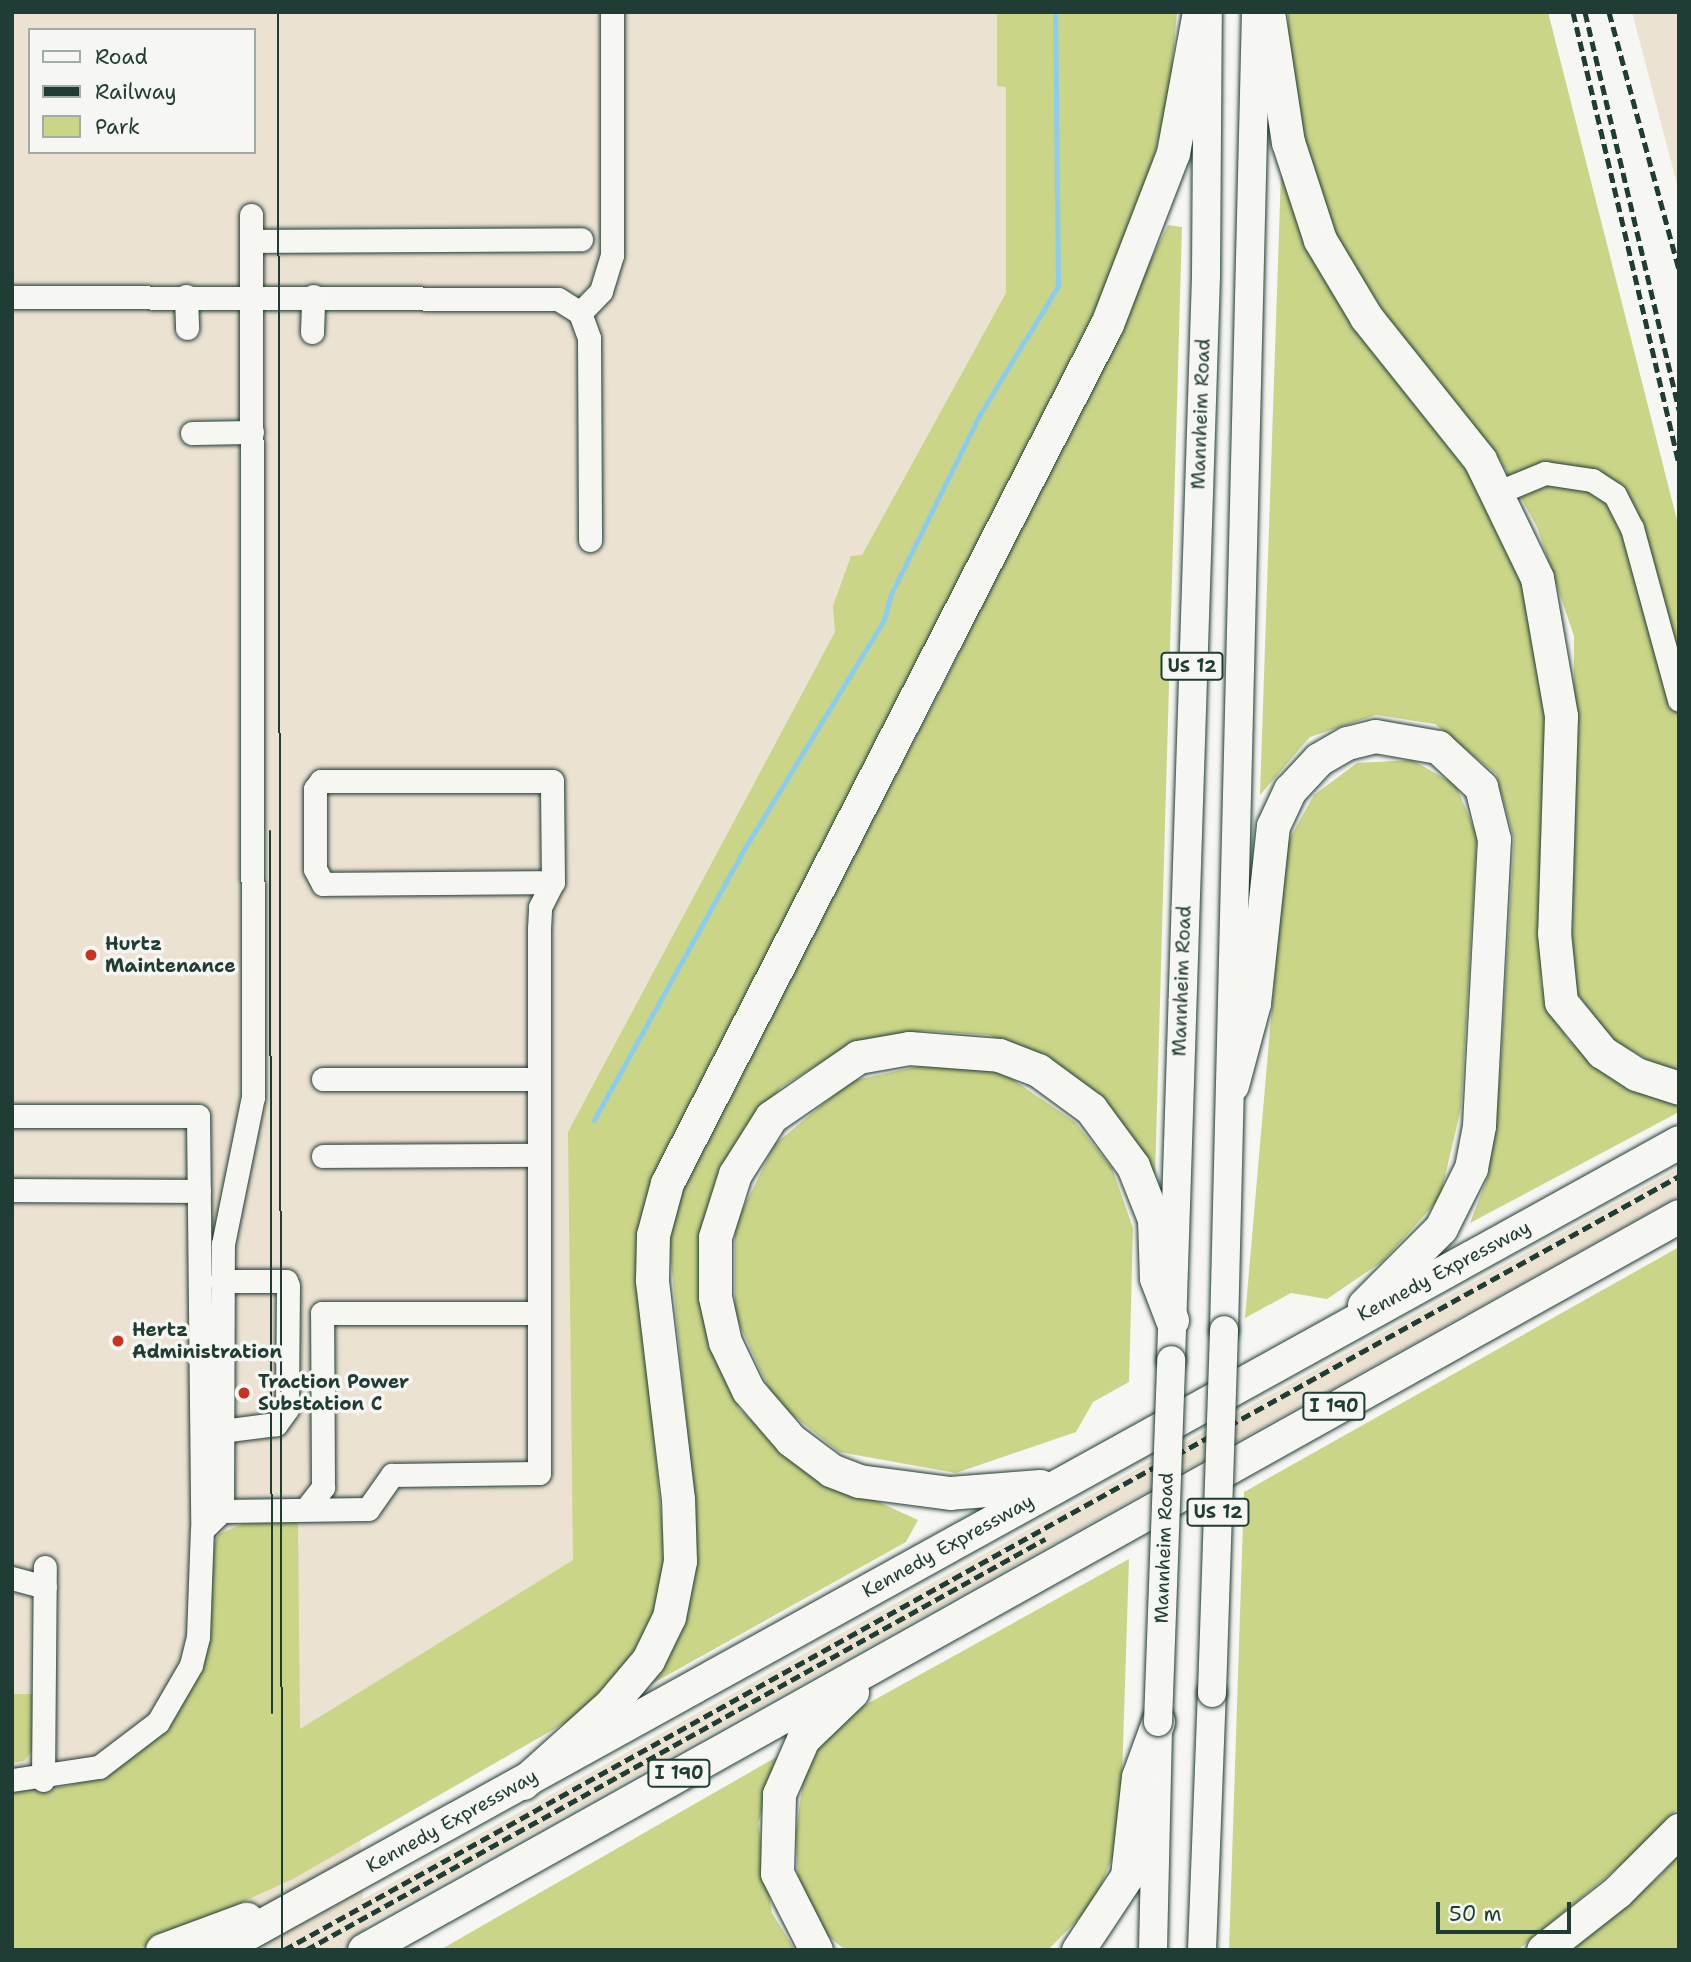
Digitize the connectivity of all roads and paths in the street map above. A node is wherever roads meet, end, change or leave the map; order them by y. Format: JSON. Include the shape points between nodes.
{"nodes":[{"id":1,"x":612,"y":12,"type":"edge"},
{"id":2,"x":1199,"y":12,"type":"edge"},
{"id":3,"x":1208,"y":12,"type":"edge"},
{"id":4,"x":1256,"y":12,"type":"edge"},
{"id":5,"x":1268,"y":12,"type":"edge"},
{"id":6,"x":251,"y":215,"type":"dead end"},
{"id":7,"x":580,"y":239,"type":"dead end"},
{"id":8,"x":251,"y":241,"type":"junction"},
{"id":9,"x":186,"y":296,"type":"junction"},
{"id":10,"x":251,"y":296,"type":"junction"},
{"id":11,"x":313,"y":296,"type":"junction"},
{"id":12,"x":12,"y":297,"type":"edge"},
{"id":13,"x":580,"y":313,"type":"junction"},
{"id":14,"x":187,"y":328,"type":"dead end"},
{"id":15,"x":313,"y":332,"type":"dead end"},
{"id":16,"x":252,"y":432,"type":"junction"},
{"id":17,"x":192,"y":433,"type":"dead end"},
{"id":18,"x":1499,"y":492,"type":"junction"},
{"id":19,"x":590,"y":540,"type":"dead end"},
{"id":20,"x":1679,"y":700,"type":"edge"},
{"id":21,"x":552,"y":882,"type":"junction"},
{"id":22,"x":323,"y":1079,"type":"dead end"},
{"id":23,"x":539,"y":1079,"type":"junction"},
{"id":24,"x":1232,"y":1085,"type":"junction"},
{"id":25,"x":1679,"y":1088,"type":"edge"},
{"id":26,"x":12,"y":1116,"type":"edge"},
{"id":27,"x":1679,"y":1142,"type":"edge"},
{"id":28,"x":538,"y":1155,"type":"junction"},
{"id":29,"x":323,"y":1156,"type":"dead end"},
{"id":30,"x":12,"y":1190,"type":"edge"},
{"id":31,"x":199,"y":1191,"type":"junction"},
{"id":32,"x":1679,"y":1216,"type":"edge"},
{"id":33,"x":221,"y":1281,"type":"junction"},
{"id":34,"x":539,"y":1313,"type":"junction"},
{"id":35,"x":1172,"y":1320,"type":"junction"},
{"id":36,"x":1350,"y":1321,"type":"junction"},
{"id":37,"x":222,"y":1431,"type":"junction"},
{"id":38,"x":1082,"y":1472,"type":"junction"},
{"id":39,"x":306,"y":1509,"type":"junction"},
{"id":40,"x":222,"y":1511,"type":"junction"},
{"id":41,"x":202,"y":1530,"type":"junction"},
{"id":42,"x":12,"y":1578,"type":"edge"},
{"id":43,"x":990,"y":1599,"type":"junction"},
{"id":44,"x":1158,"y":1723,"type":"junction"},
{"id":45,"x":12,"y":1780,"type":"edge"},
{"id":46,"x":43,"y":1780,"type":"junction"},
{"id":47,"x":523,"y":1783,"type":"junction"},
{"id":48,"x":1679,"y":1830,"type":"edge"},
{"id":49,"x":303,"y":1903,"type":"junction"},
{"id":50,"x":162,"y":1950,"type":"edge"},
{"id":51,"x":217,"y":1950,"type":"edge"},
{"id":52,"x":364,"y":1950,"type":"edge"},
{"id":53,"x":816,"y":1950,"type":"edge"},
{"id":54,"x":1078,"y":1950,"type":"edge"},
{"id":55,"x":1153,"y":1950,"type":"edge"},
{"id":56,"x":1202,"y":1950,"type":"edge"},
{"id":57,"x":1543,"y":1950,"type":"edge"}],
"edges":[{"from":1,"to":13,"type":"street","via":[[612,255],[601,291]]},
{"from":2,"to":47,"type":"highway","via":[[1173,153],[1107,324],[667,1183],[653,1235],[652,1280],[678,1499],[680,1561],[669,1616],[648,1660],[610,1705]]},
{"from":3,"to":35,"type":"main road","name":"Mannheim Road","number":"US 12","via":[[1205,288]]},
{"from":4,"to":24,"type":"main road","number":"US 12"},
{"from":5,"to":18,"type":"highway","via":[[1287,142],[1320,240],[1366,317]]},
{"from":6,"to":8,"type":"street"},
{"from":7,"to":8,"type":"street"},
{"from":8,"to":10,"type":"street"},
{"from":9,"to":10,"type":"street"},
{"from":9,"to":12,"type":"street"},
{"from":9,"to":14,"type":"street"},
{"from":10,"to":11,"type":"street"},
{"from":10,"to":16,"type":"street"},
{"from":11,"to":13,"type":"street","via":[[538,295]]},
{"from":11,"to":15,"type":"street"},
{"from":13,"to":19,"type":"street","via":[[589,338]]},
{"from":16,"to":17,"type":"street"},
{"from":16,"to":33,"type":"street","via":[[253,1097]]},
{"from":18,"to":20,"type":"street","via":[[1555,473],[1592,480],[1615,495],[1632,528]]},
{"from":18,"to":25,"type":"highway","via":[[1538,578],[1556,662],[1561,716],[1554,933],[1561,1002],[1602,1052],[1636,1074]]},
{"from":21,"to":21,"type":"street","via":[[552,781],[321,781],[315,789],[315,869],[323,884]]},
{"from":21,"to":23,"type":"street","via":[[540,907]]},
{"from":22,"to":23,"type":"street"},
{"from":23,"to":28,"type":"street"},
{"from":24,"to":36,"type":"highway","via":[[1254,1003],[1263,874],[1273,826],[1290,790],[1319,759],[1347,743],[1375,736],[1438,747],[1481,787],[1494,839],[1479,1126],[1471,1168],[1441,1228]]},
{"from":24,"to":56,"type":"main road","number":"US 12","bridge":true},
{"from":26,"to":31,"type":"street","via":[[198,1116]]},
{"from":27,"to":36,"type":"highway","name":"Kennedy Expressway"},
{"from":28,"to":29,"type":"street"},
{"from":28,"to":34,"type":"street"},
{"from":30,"to":31,"type":"street"},
{"from":31,"to":41,"type":"street"},
{"from":32,"to":43,"type":"highway","number":"I 190"},
{"from":33,"to":37,"type":"street"},
{"from":33,"to":37,"type":"street","via":[[286,1281],[288,1286],[287,1409],[276,1424]]},
{"from":34,"to":39,"type":"street","via":[[539,1473],[392,1475],[369,1509]]},
{"from":34,"to":39,"type":"street","via":[[322,1313],[323,1487]]},
{"from":35,"to":38,"type":"highway","via":[[1156,1278],[1154,1219],[1133,1166],[1070,1090],[999,1055],[909,1048],[858,1057],[771,1117],[735,1174],[715,1237],[715,1297],[725,1342],[748,1390],[791,1440],[831,1470],[920,1492],[1003,1492]]},
{"from":35,"to":44,"type":"main road","name":"Mannheim Road","number":"US 12","bridge":true},
{"from":36,"to":38,"type":"highway","name":"Kennedy Expressway"},
{"from":37,"to":40,"type":"street"},
{"from":38,"to":47,"type":"highway","name":"Kennedy Expressway"},
{"from":39,"to":40,"type":"street"},
{"from":40,"to":41,"type":"street"},
{"from":41,"to":46,"type":"street","via":[[198,1637],[181,1689],[158,1722],[120,1755],[79,1774]]},
{"from":42,"to":46,"type":"street","via":[[45,1577]]},
{"from":43,"to":52,"type":"highway","number":"I 190"},
{"from":43,"to":53,"type":"highway","via":[[845,1697],[811,1729],[789,1764],[774,1835],[777,1872],[789,1906]]},
{"from":44,"to":54,"type":"highway","via":[[1138,1777],[1127,1875]]},
{"from":44,"to":55,"type":"main road","name":"Mannheim Road","number":"US 12"},
{"from":45,"to":46,"type":"street"},
{"from":47,"to":49,"type":"highway","name":"Kennedy Expressway"},
{"from":48,"to":57,"type":"highway","via":[[1617,1892]]},
{"from":49,"to":50,"type":"highway"},
{"from":49,"to":51,"type":"highway","name":"Kennedy Expressway"}]}
